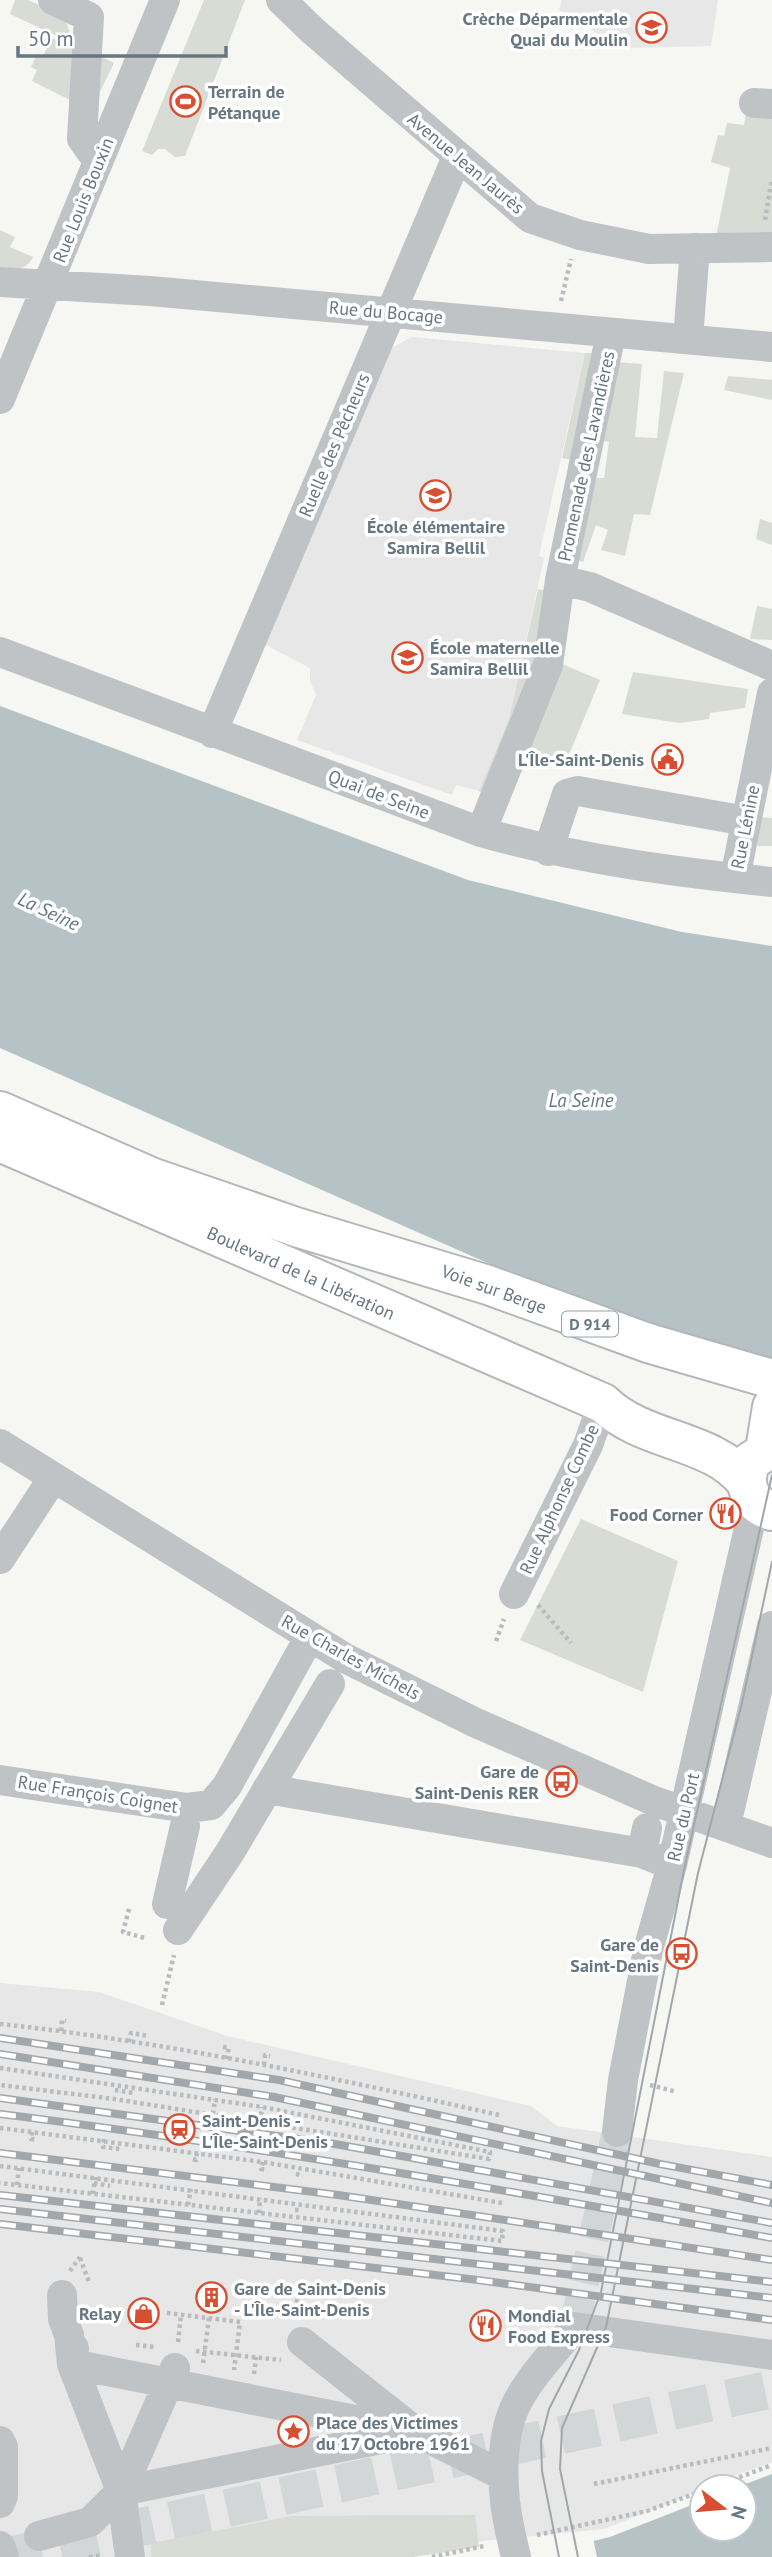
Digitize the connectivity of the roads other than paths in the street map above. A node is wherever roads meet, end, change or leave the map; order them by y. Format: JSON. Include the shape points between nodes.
{"nodes":[{"id":1,"x":52,"y":0,"type":"edge"},
{"id":2,"x":165,"y":0,"type":"edge"},
{"id":3,"x":281,"y":0,"type":"edge"},
{"id":4,"x":457,"y":157,"type":"junction"},
{"id":5,"x":98,"y":161,"type":"junction"},
{"id":6,"x":695,"y":248,"type":"junction"},
{"id":7,"x":766,"y":248,"type":"edge"},
{"id":8,"x":0,"y":282,"type":"edge"},
{"id":9,"x":47,"y":285,"type":"junction"},
{"id":10,"x":391,"y":312,"type":"junction"},
{"id":11,"x":611,"y":333,"type":"junction"},
{"id":12,"x":688,"y":340,"type":"junction"},
{"id":13,"x":772,"y":347,"type":"edge"},
{"id":14,"x":0,"y":400,"type":"edge"},
{"id":15,"x":560,"y":580,"type":"junction"},
{"id":16,"x":0,"y":652,"type":"edge"},
{"id":17,"x":772,"y":666,"type":"edge"},
{"id":18,"x":772,"y":693,"type":"edge"},
{"id":19,"x":212,"y":733,"type":"junction"},
{"id":20,"x":746,"y":821,"type":"junction"},
{"id":21,"x":481,"y":832,"type":"junction"},
{"id":22,"x":548,"y":851,"type":"junction"},
{"id":23,"x":735,"y":878,"type":"junction"},
{"id":24,"x":772,"y":882,"type":"edge"},
{"id":25,"x":11,"y":1126,"type":"edge"},
{"id":26,"x":296,"y":1227,"type":"junction"},
{"id":27,"x":411,"y":1260,"type":"junction"},
{"id":28,"x":283,"y":1264,"type":"junction"},
{"id":29,"x":356,"y":1269,"type":"junction"},
{"id":30,"x":419,"y":1324,"type":"junction"},
{"id":31,"x":772,"y":1379,"type":"edge"},
{"id":32,"x":603,"y":1403,"type":"junction"},
{"id":33,"x":772,"y":1409,"type":"edge"},
{"id":34,"x":0,"y":1444,"type":"edge"},
{"id":35,"x":761,"y":1474,"type":"edge"},
{"id":36,"x":53,"y":1478,"type":"junction"},
{"id":37,"x":0,"y":1559,"type":"edge"},
{"id":38,"x":514,"y":1594,"type":"road end"},
{"id":39,"x":772,"y":1626,"type":"edge"},
{"id":40,"x":310,"y":1636,"type":"junction"},
{"id":41,"x":330,"y":1684,"type":"dead end"},
{"id":42,"x":0,"y":1780,"type":"edge"},
{"id":43,"x":267,"y":1789,"type":"junction"},
{"id":44,"x":684,"y":1811,"type":"junction"},
{"id":45,"x":726,"y":1825,"type":"junction"},
{"id":46,"x":772,"y":1843,"type":"edge"},
{"id":47,"x":230,"y":1852,"type":"junction"},
{"id":48,"x":672,"y":1865,"type":"junction"},
{"id":49,"x":617,"y":2132,"type":"tunnel mouth"},
{"id":50,"x":71,"y":2302,"type":"dead end"},
{"id":51,"x":297,"y":2330,"type":"road end"},
{"id":52,"x":177,"y":2355,"type":"road end"},
{"id":53,"x":772,"y":2355,"type":"edge"},
{"id":54,"x":72,"y":2364,"type":"junction"},
{"id":55,"x":416,"y":2432,"type":"junction"},
{"id":56,"x":0,"y":2441,"type":"edge"},
{"id":57,"x":502,"y":2475,"type":"junction"},
{"id":58,"x":121,"y":2491,"type":"junction"},
{"id":59,"x":0,"y":2503,"type":"edge"},
{"id":60,"x":39,"y":2536,"type":"dead end"},
{"id":61,"x":512,"y":2542,"type":"edge"},
{"id":62,"x":0,"y":2546,"type":"edge"},
{"id":63,"x":4,"y":2557,"type":"edge"},
{"id":64,"x":130,"y":2557,"type":"edge"}],
"edges":[{"from":1,"to":5,"type":"street","via":[[89,16],[82,139]]},
{"from":2,"to":5,"type":"street","name":"Rue Louis Bouxin"},
{"from":3,"to":4,"type":"street","name":"Avenue Jean Jaurès"},
{"from":4,"to":6,"type":"street","name":"Avenue Jean Jaurès","via":[[530,218],[580,235],[649,249]]},
{"from":4,"to":10,"type":"street","name":"Ruelle des Pêcheurs"},
{"from":5,"to":9,"type":"street","name":"Rue Louis Bouxin"},
{"from":6,"to":7,"type":"street","name":"Avenue Jean Jaurès"},
{"from":6,"to":12,"type":"street"},
{"from":8,"to":9,"type":"street","name":"Rue du Bocage"},
{"from":9,"to":10,"type":"street","name":"Rue du Bocage"},
{"from":9,"to":14,"type":"street","name":"Rue Louis Bouxin"},
{"from":10,"to":11,"type":"street","name":"Rue du Bocage"},
{"from":10,"to":19,"type":"street","name":"Ruelle des Pêcheurs"},
{"from":11,"to":12,"type":"street","name":"Rue du Bocage"},
{"from":11,"to":15,"type":"street","name":"Promenade des Lavandières"},
{"from":12,"to":13,"type":"street","name":"Rue du Bocage"},
{"from":15,"to":17,"type":"street","name":"Promenade des Lavandières","via":[[590,587]]},
{"from":15,"to":21,"type":"street","name":"Promenade des Lavandières","via":[[548,665]]},
{"from":16,"to":19,"type":"street","name":"Quai de Seine"},
{"from":18,"to":20,"type":"street","name":"Rue Lénine"},
{"from":19,"to":21,"type":"street","name":"Quai de Seine"},
{"from":20,"to":22,"type":"street","via":[[578,791],[567,794]]},
{"from":20,"to":23,"type":"street","name":"Rue Lénine"},
{"from":21,"to":22,"type":"street","name":"Quai de Seine"},
{"from":22,"to":23,"type":"street","name":"Quai de Seine"},
{"from":23,"to":24,"type":"street","name":"Quai de Seine"},
{"from":25,"to":26,"type":"main road","name":"Boulevard de la Libération","number":"D 914"},
{"from":25,"to":28,"type":"main road","name":"Boulevard de la Libération","number":"D 914"},
{"from":26,"to":27,"type":"main road","name":"Voie sur Berge","number":"D 914"},
{"from":26,"to":29,"type":"main road","number":"D 914"},
{"from":27,"to":29,"type":"main road","number":"D 914"},
{"from":27,"to":31,"type":"main road","name":"Voie sur Berge","number":"D 914","via":[[649,1343]]},
{"from":28,"to":29,"type":"main road","number":"D 914"},
{"from":28,"to":30,"type":"main road","name":"Boulevard de la Libération","number":"D 914"},
{"from":29,"to":30,"type":"main road","number":"D 914"},
{"from":30,"to":32,"type":"main road","name":"Boulevard de la Libération","number":"D 914"},
{"from":32,"to":35,"type":"main road","name":"Boulevard de la Libération","number":"D 914","via":[[621,1420]]},
{"from":32,"to":38,"type":"street","name":"Rue Alphonse Combe","via":[[588,1445]]},
{"from":33,"to":35,"type":"main road"},
{"from":34,"to":36,"type":"street","name":"Rue Charles Michels"},
{"from":35,"to":44,"type":"street","name":"Rue du Port"},
{"from":36,"to":37,"type":"street"},
{"from":36,"to":40,"type":"street","name":"Rue Charles Michels"},
{"from":39,"to":45,"type":"street"},
{"from":40,"to":42,"type":"street","name":"Rue François Coignet","via":[[227,1786],[211,1805],[187,1808]]},
{"from":40,"to":44,"type":"street","name":"Rue Charles Michels","via":[[474,1722]]},
{"from":41,"to":43,"type":"street"},
{"from":43,"to":47,"type":"street"},
{"from":43,"to":48,"type":"street","via":[[645,1841]]},
{"from":44,"to":45,"type":"street","name":"Rue Charles Michels"},
{"from":44,"to":48,"type":"street","name":"Rue du Port"},
{"from":45,"to":46,"type":"street","name":"Rue Charles Michels"},
{"from":47,"to":47,"type":"street","via":[[182,1836],[172,1917]]},
{"from":48,"to":49,"type":"street","name":"Rue du Port","via":[[648,1950]]},
{"from":50,"to":54,"type":"street"},
{"from":51,"to":55,"type":"street","via":[[330,2365]]},
{"from":52,"to":58,"type":"street"},
{"from":53,"to":57,"type":"street","via":[[574,2327],[513,2411]]},
{"from":54,"to":55,"type":"street"},
{"from":54,"to":58,"type":"street"},
{"from":55,"to":57,"type":"street"},
{"from":55,"to":58,"type":"street"},
{"from":56,"to":59,"type":"street"},
{"from":57,"to":61,"type":"street"},
{"from":58,"to":60,"type":"street","via":[[90,2522]]},
{"from":58,"to":64,"type":"street"},
{"from":62,"to":63,"type":"street"}]}
